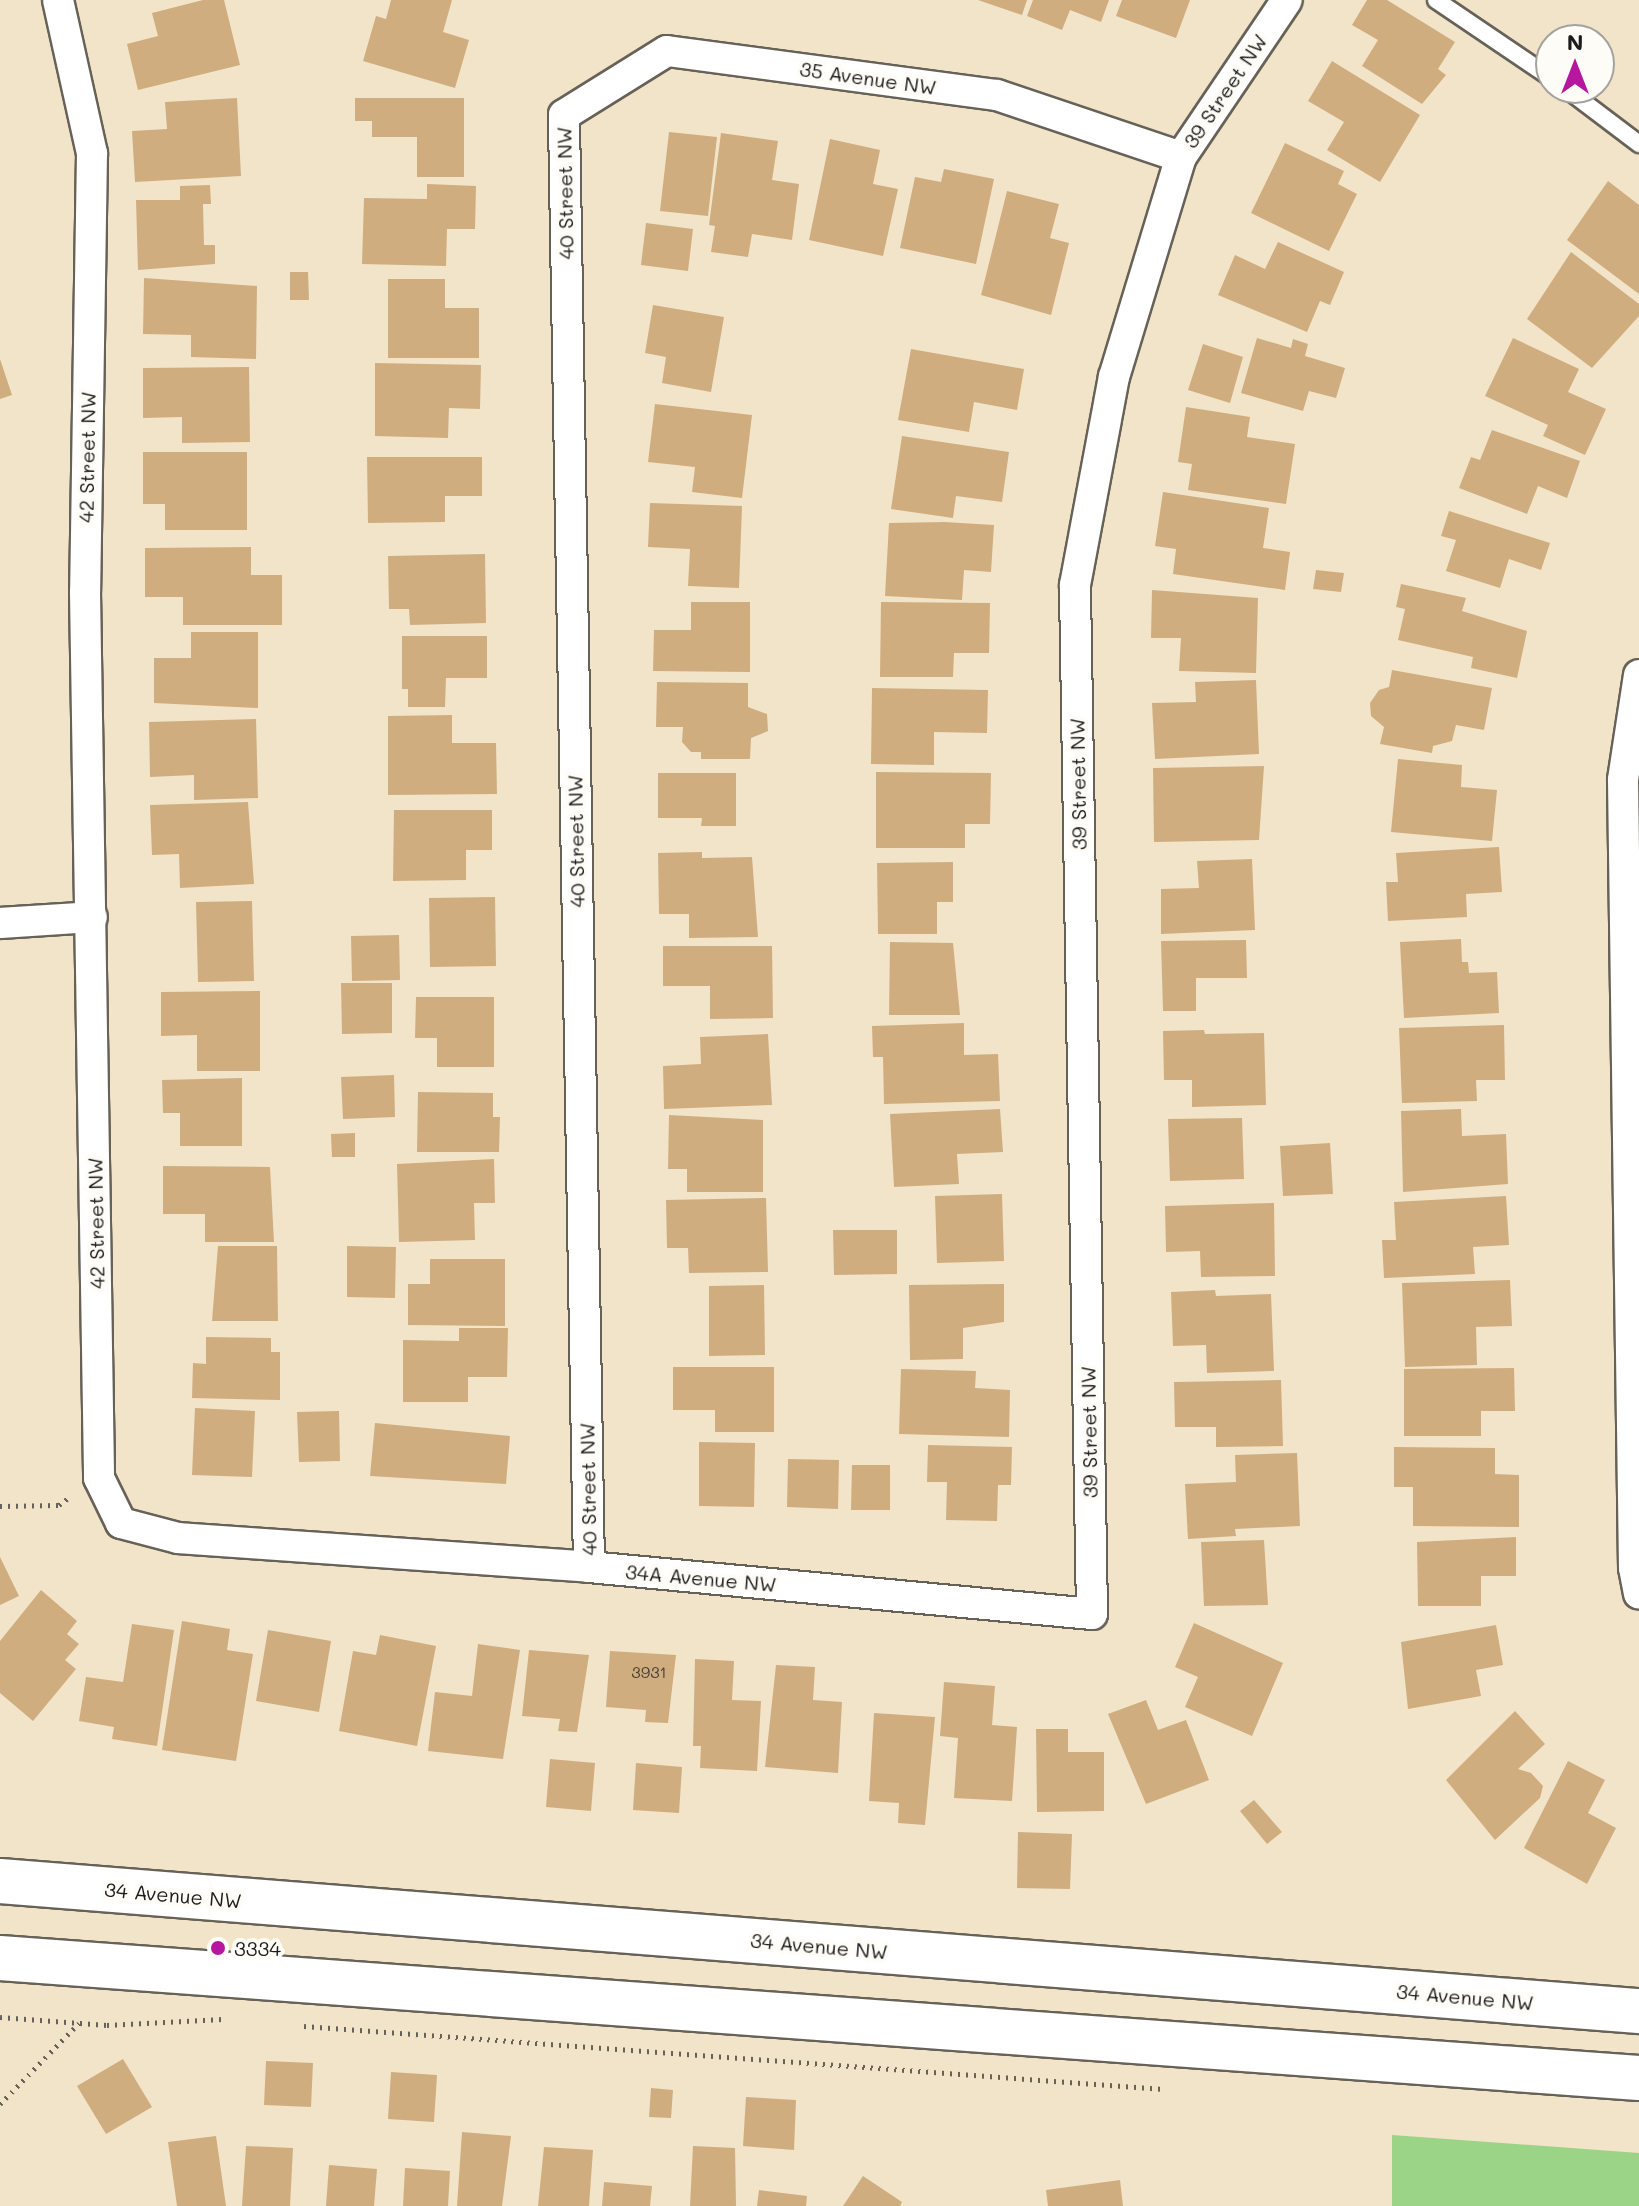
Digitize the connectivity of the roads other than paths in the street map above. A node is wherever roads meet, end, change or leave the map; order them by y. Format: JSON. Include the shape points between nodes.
{"nodes":[{"id":1,"x":58,"y":0,"type":"edge"},
{"id":2,"x":1287,"y":0,"type":"edge"},
{"id":3,"x":1436,"y":0,"type":"edge"},
{"id":4,"x":1535,"y":67,"type":"edge"},
{"id":5,"x":1586,"y":104,"type":"edge"},
{"id":6,"x":564,"y":115,"type":"joint"},
{"id":7,"x":1639,"y":144,"type":"edge"},
{"id":8,"x":1181,"y":157,"type":"junction"},
{"id":9,"x":1639,"y":675,"type":"edge"},
{"id":10,"x":92,"y":917,"type":"junction"},
{"id":11,"x":0,"y":923,"type":"edge"},
{"id":12,"x":121,"y":1523,"type":"joint"},
{"id":13,"x":589,"y":1567,"type":"junction"},
{"id":14,"x":1639,"y":1594,"type":"edge"},
{"id":15,"x":1092,"y":1614,"type":"joint"},
{"id":16,"x":0,"y":1881,"type":"edge"},
{"id":17,"x":0,"y":1958,"type":"edge"},
{"id":18,"x":1639,"y":2011,"type":"edge"},
{"id":19,"x":1639,"y":2078,"type":"edge"}],
"edges":[{"from":1,"to":10,"type":"street","name":"42 Street NW","via":[[92,153],[85,592]]},
{"from":2,"to":8,"type":"street","name":"39 Street NW"},
{"from":3,"to":4,"type":"lane"},
{"from":5,"to":7,"type":"lane"},
{"from":6,"to":8,"type":"street","name":"35 Avenue NW","via":[[667,51],[997,95]]},
{"from":6,"to":13,"type":"street","name":"40 Street NW"},
{"from":8,"to":15,"type":"street","name":"39 Street NW","via":[[1114,377],[1075,585]]},
{"from":9,"to":14,"type":"street","via":[[1623,780],[1634,1568]]},
{"from":10,"to":11,"type":"street"},
{"from":10,"to":12,"type":"street","name":"42 Street NW","via":[[99,1478]]},
{"from":12,"to":13,"type":"street","name":"34A Avenue NW","via":[[178,1538]]},
{"from":13,"to":15,"type":"street","name":"34A Avenue NW"},
{"from":16,"to":18,"type":"main road","name":"34 Avenue NW"},
{"from":17,"to":19,"type":"main road"}]}
